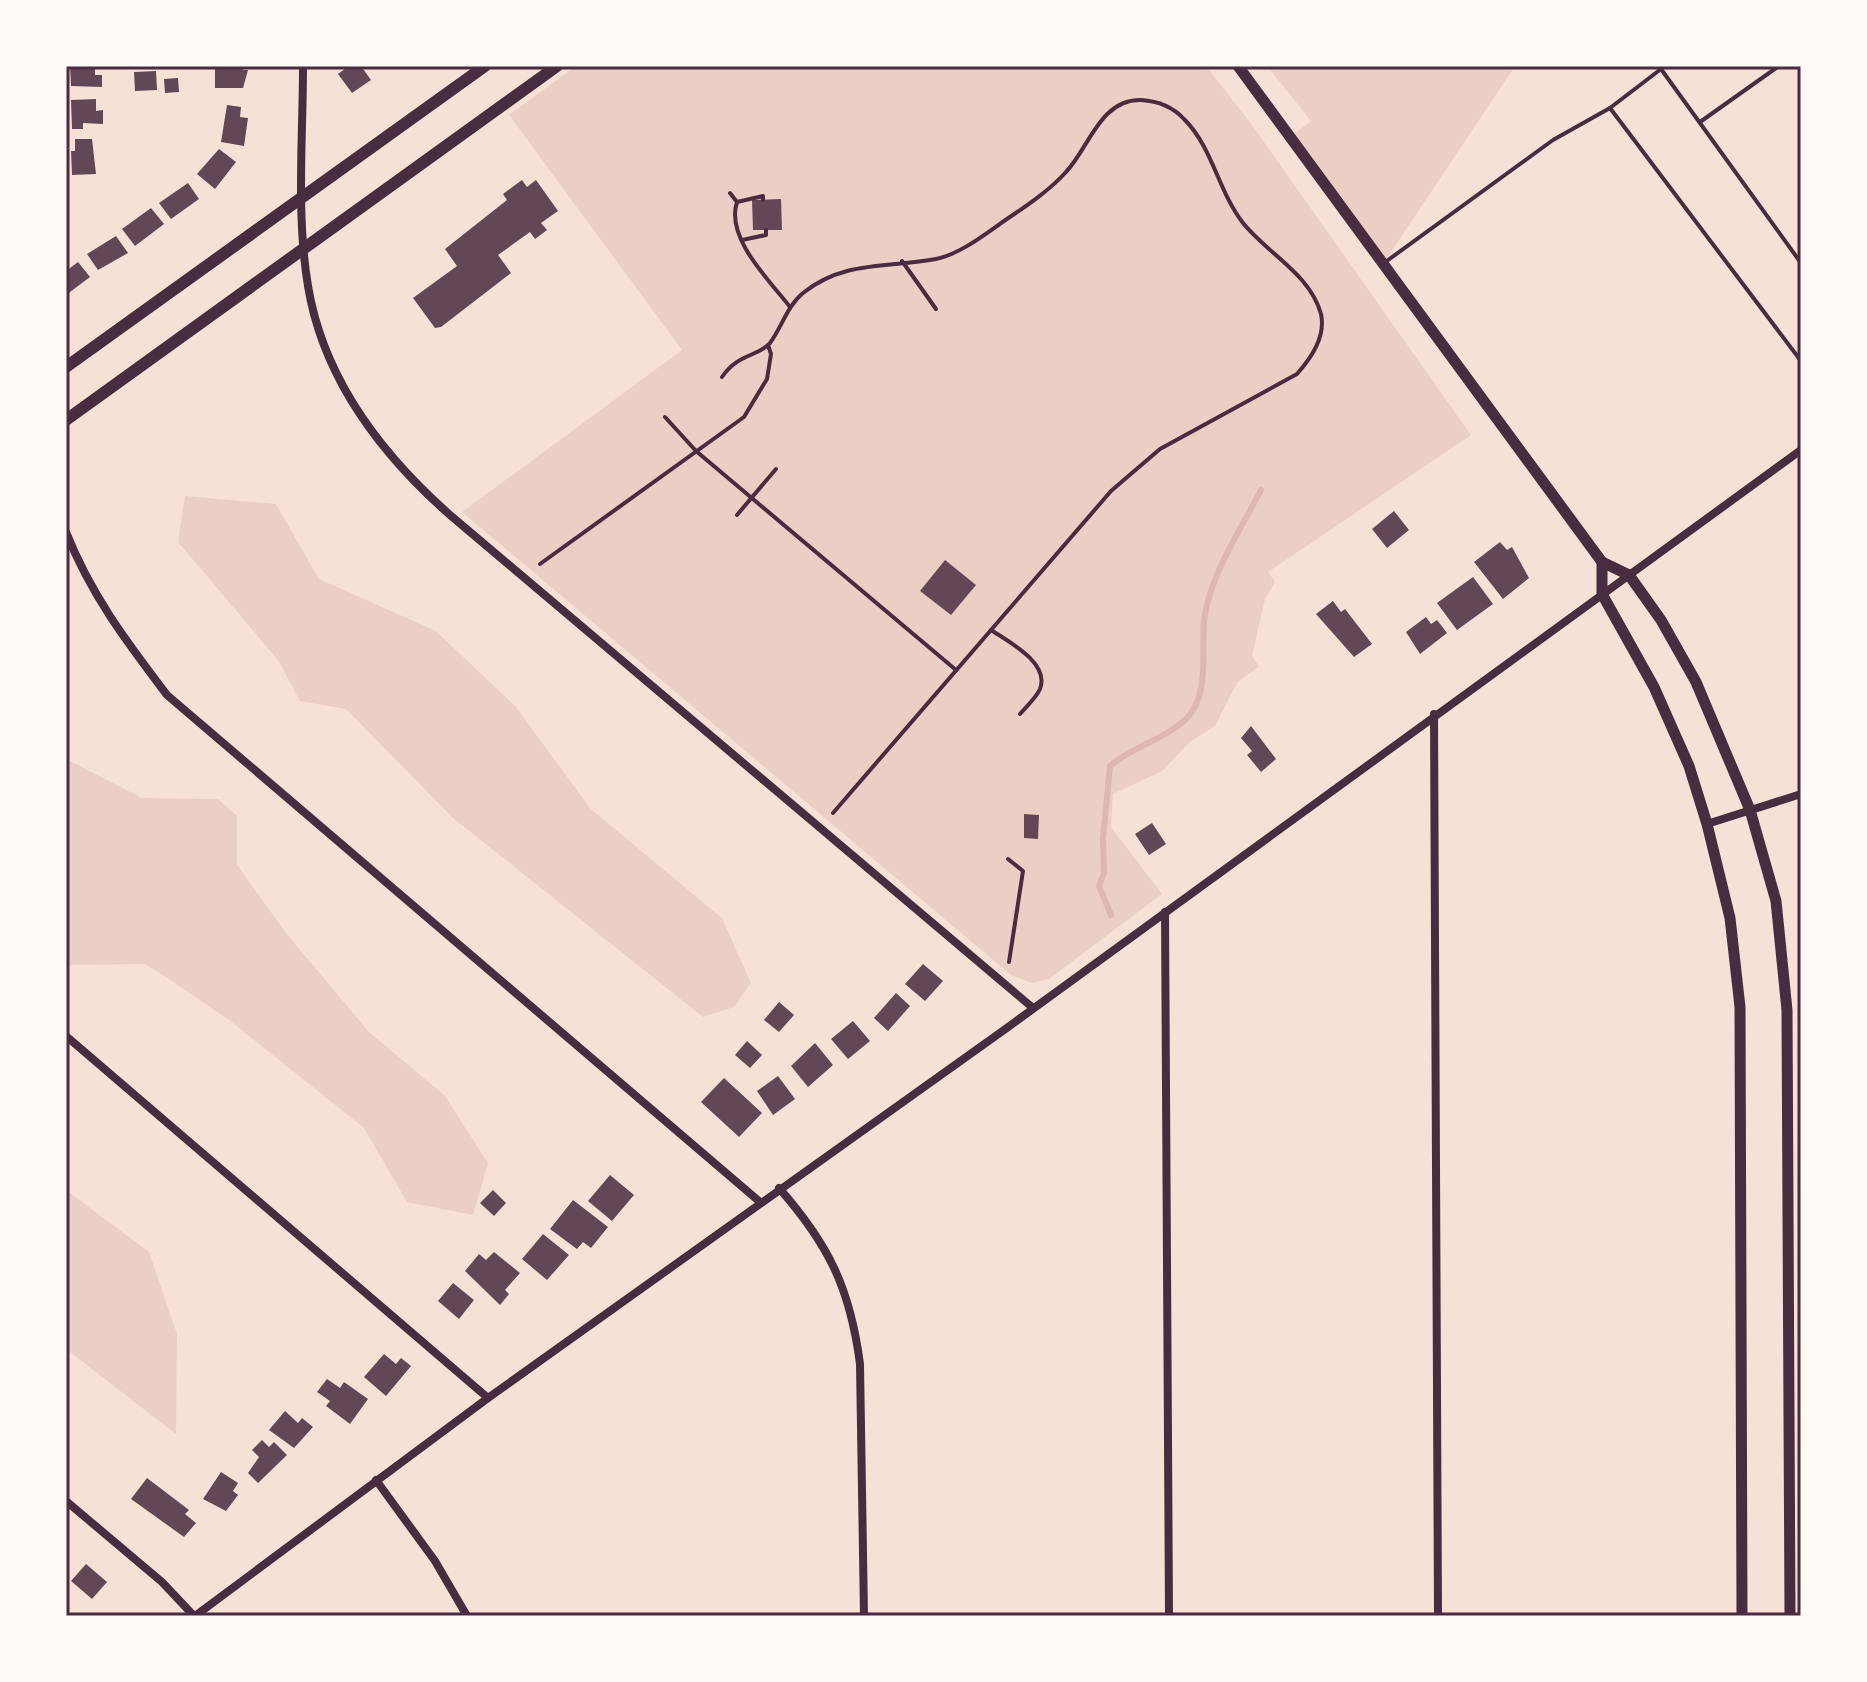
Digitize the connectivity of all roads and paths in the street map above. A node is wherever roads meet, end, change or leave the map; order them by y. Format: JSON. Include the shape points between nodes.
{"nodes":[{"id":1,"x":303,"y":66,"type":"edge"},
{"id":2,"x":485,"y":66,"type":"edge"},
{"id":3,"x":557,"y":66,"type":"edge"},
{"id":4,"x":1238,"y":66,"type":"edge"},
{"id":5,"x":1779,"y":66,"type":"edge"},
{"id":6,"x":1663,"y":68,"type":"edge"},
{"id":7,"x":1610,"y":108,"type":"junction"},
{"id":8,"x":1700,"y":122,"type":"junction"},
{"id":9,"x":730,"y":193,"type":"dead end"},
{"id":10,"x":303,"y":199,"type":"junction"},
{"id":11,"x":763,"y":200,"type":"dead end"},
{"id":12,"x":737,"y":202,"type":"junction"},
{"id":13,"x":766,"y":230,"type":"dead end"},
{"id":14,"x":742,"y":240,"type":"junction"},
{"id":15,"x":304,"y":249,"type":"junction"},
{"id":16,"x":902,"y":261,"type":"junction"},
{"id":17,"x":1801,"y":263,"type":"edge"},
{"id":18,"x":1383,"y":264,"type":"junction"},
{"id":19,"x":790,"y":307,"type":"junction"},
{"id":20,"x":936,"y":309,"type":"dead end"},
{"id":21,"x":768,"y":345,"type":"junction"},
{"id":22,"x":1801,"y":361,"type":"edge"},
{"id":23,"x":66,"y":367,"type":"edge"},
{"id":24,"x":722,"y":377,"type":"dead end"},
{"id":25,"x":665,"y":417,"type":"dead end"},
{"id":26,"x":66,"y":420,"type":"edge"},
{"id":27,"x":1801,"y":450,"type":"edge"},
{"id":28,"x":696,"y":451,"type":"junction"},
{"id":29,"x":776,"y":469,"type":"dead end"},
{"id":30,"x":752,"y":498,"type":"junction"},
{"id":31,"x":737,"y":515,"type":"dead end"},
{"id":32,"x":66,"y":532,"type":"edge"},
{"id":33,"x":1602,"y":562,"type":"junction"},
{"id":34,"x":540,"y":564,"type":"dead end"},
{"id":35,"x":1629,"y":575,"type":"junction"},
{"id":36,"x":1602,"y":594,"type":"junction"},
{"id":37,"x":991,"y":630,"type":"junction"},
{"id":38,"x":956,"y":670,"type":"junction"},
{"id":39,"x":1020,"y":714,"type":"dead end"},
{"id":40,"x":1434,"y":714,"type":"junction"},
{"id":41,"x":1801,"y":794,"type":"edge"},
{"id":42,"x":1750,"y":810,"type":"junction"},
{"id":43,"x":833,"y":813,"type":"dead end"},
{"id":44,"x":1707,"y":824,"type":"junction"},
{"id":45,"x":1008,"y":859,"type":"dead end"},
{"id":46,"x":1165,"y":912,"type":"junction"},
{"id":47,"x":1009,"y":962,"type":"dead end"},
{"id":48,"x":1033,"y":1008,"type":"junction"},
{"id":49,"x":66,"y":1036,"type":"edge"},
{"id":50,"x":779,"y":1188,"type":"junction"},
{"id":51,"x":760,"y":1202,"type":"junction"},
{"id":52,"x":488,"y":1398,"type":"junction"},
{"id":53,"x":376,"y":1480,"type":"junction"},
{"id":54,"x":66,"y":1501,"type":"edge"},
{"id":55,"x":194,"y":1616,"type":"edge"},
{"id":56,"x":467,"y":1616,"type":"edge"},
{"id":57,"x":864,"y":1616,"type":"edge"},
{"id":58,"x":1169,"y":1616,"type":"edge"},
{"id":59,"x":1438,"y":1616,"type":"edge"},
{"id":60,"x":1742,"y":1616,"type":"edge"},
{"id":61,"x":1790,"y":1616,"type":"edge"}],
"edges":[{"from":1,"to":10,"type":"street"},
{"from":2,"to":10,"type":"main road"},
{"from":3,"to":15,"type":"main road"},
{"from":4,"to":18,"type":"street"},
{"from":5,"to":8,"type":"lane"},
{"from":6,"to":7,"type":"lane"},
{"from":6,"to":8,"type":"lane"},
{"from":7,"to":18,"type":"lane","via":[[1553,140]]},
{"from":7,"to":22,"type":"lane"},
{"from":8,"to":17,"type":"lane"},
{"from":9,"to":12,"type":"path"},
{"from":10,"to":15,"type":"street"},
{"from":10,"to":23,"type":"main road"},
{"from":11,"to":12,"type":"path"},
{"from":12,"to":14,"type":"path","via":[[735,221]]},
{"from":13,"to":14,"type":"path","via":[[766,235]]},
{"from":14,"to":19,"type":"path"},
{"from":15,"to":26,"type":"main road"},
{"from":15,"to":48,"type":"street","via":[[310,294],[330,359],[370,431],[398,465],[450,515]]},
{"from":16,"to":19,"type":"path","via":[[829,276]]},
{"from":16,"to":20,"type":"path"},
{"from":16,"to":37,"type":"path","via":[[939,258],[1004,221],[1065,174],[1103,117],[1133,100],[1150,101],[1172,109],[1197,134],[1242,222],[1297,274],[1322,317],[1319,340],[1297,374],[1194,428],[1136,468],[1081,522]]},
{"from":18,"to":33,"type":"street"},
{"from":19,"to":21,"type":"path"},
{"from":21,"to":24,"type":"path","via":[[740,357]]},
{"from":21,"to":28,"type":"path","via":[[767,379],[753,408]]},
{"from":25,"to":28,"type":"path"},
{"from":27,"to":35,"type":"street"},
{"from":28,"to":30,"type":"path"},
{"from":28,"to":34,"type":"path"},
{"from":29,"to":30,"type":"path"},
{"from":30,"to":31,"type":"path"},
{"from":30,"to":38,"type":"path"},
{"from":32,"to":51,"type":"street","via":[[84,577],[167,695]]},
{"from":33,"to":35,"type":"street"},
{"from":33,"to":36,"type":"street"},
{"from":35,"to":36,"type":"street"},
{"from":35,"to":42,"type":"street","via":[[1696,682]]},
{"from":36,"to":40,"type":"street"},
{"from":36,"to":44,"type":"street","via":[[1654,687],[1689,766]]},
{"from":37,"to":38,"type":"path"},
{"from":37,"to":39,"type":"path","via":[[1041,673],[1039,691]]},
{"from":38,"to":43,"type":"path"},
{"from":40,"to":46,"type":"street"},
{"from":40,"to":59,"type":"street"},
{"from":41,"to":42,"type":"street"},
{"from":42,"to":44,"type":"street"},
{"from":42,"to":61,"type":"street","via":[[1776,901],[1787,1010]]},
{"from":44,"to":60,"type":"street","via":[[1730,918],[1740,1007]]},
{"from":45,"to":47,"type":"path","via":[[1023,871]]},
{"from":46,"to":48,"type":"street"},
{"from":46,"to":58,"type":"street"},
{"from":48,"to":50,"type":"street"},
{"from":49,"to":52,"type":"street"},
{"from":50,"to":51,"type":"street"},
{"from":50,"to":57,"type":"street","via":[[831,1256],[855,1323]]},
{"from":51,"to":52,"type":"street"},
{"from":52,"to":53,"type":"street"},
{"from":53,"to":55,"type":"street"},
{"from":53,"to":56,"type":"street"},
{"from":54,"to":55,"type":"street"}]}
